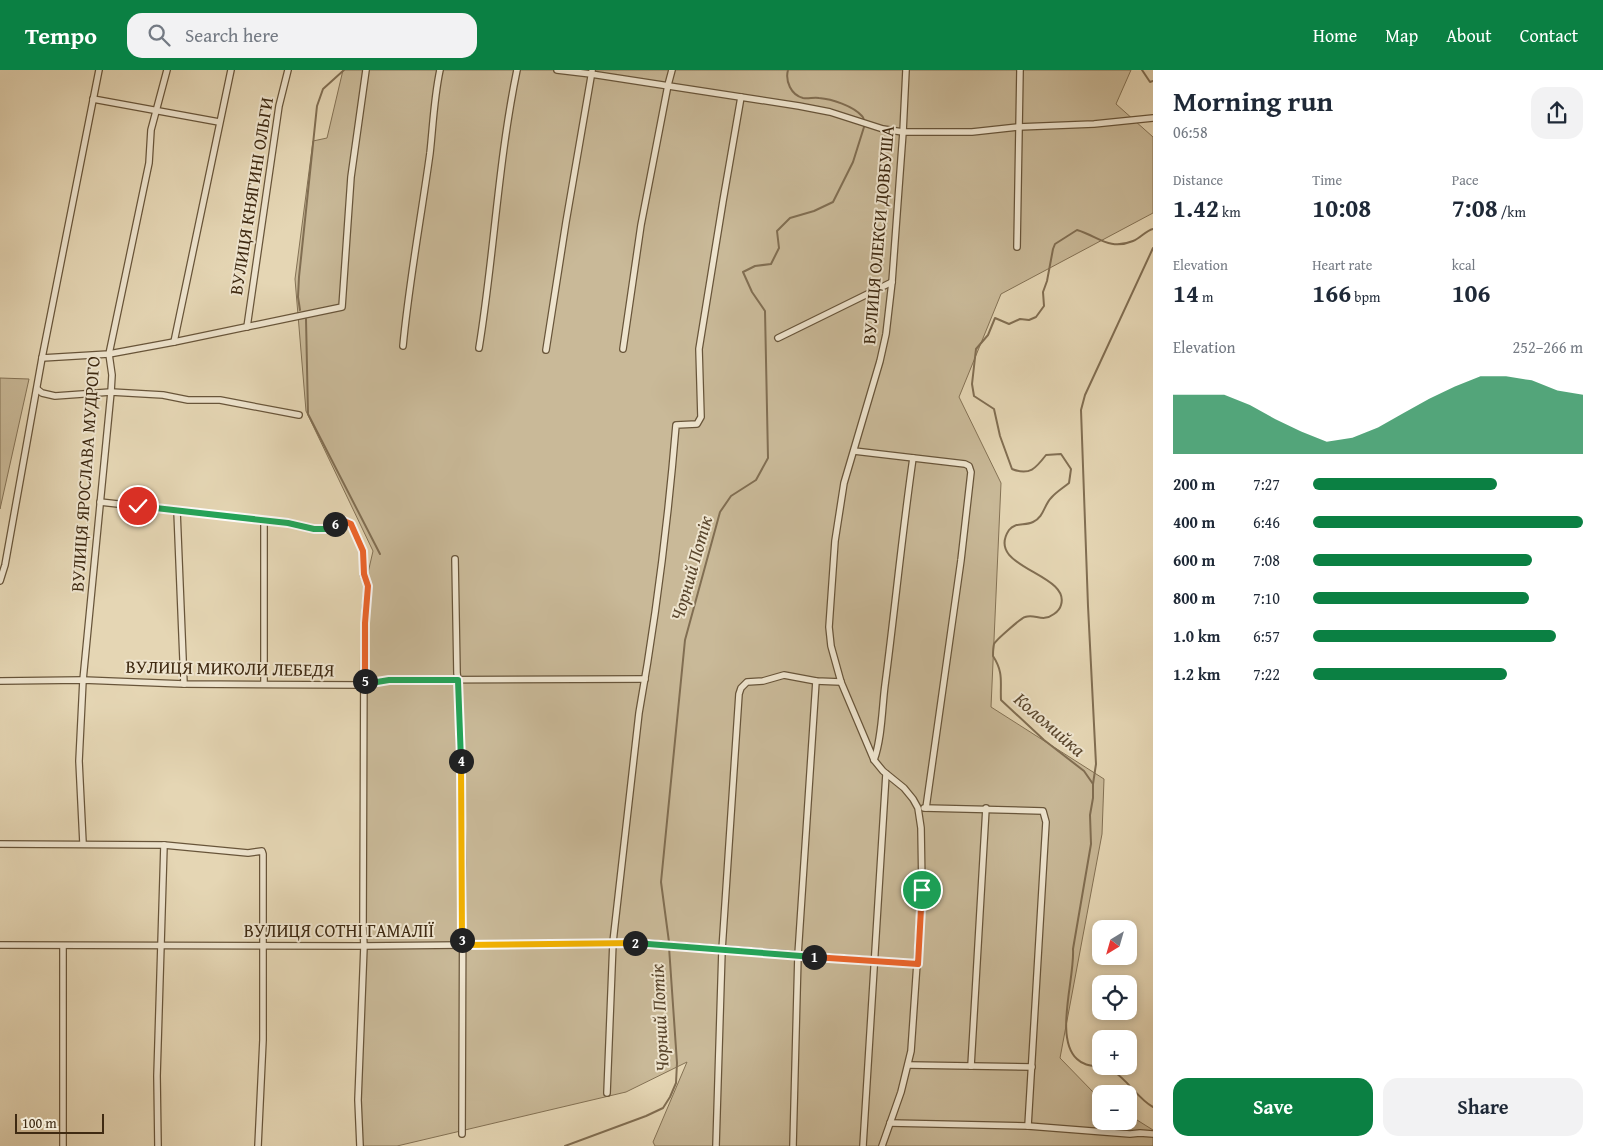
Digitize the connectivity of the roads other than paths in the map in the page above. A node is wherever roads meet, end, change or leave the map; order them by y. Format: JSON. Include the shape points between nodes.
{"nodes":[{"id":1,"x":99,"y":70,"type":"edge"},
{"id":2,"x":167,"y":70,"type":"edge"},
{"id":3,"x":231,"y":70,"type":"edge"},
{"id":4,"x":288,"y":70,"type":"edge"},
{"id":5,"x":366,"y":70,"type":"edge"},
{"id":6,"x":440,"y":70,"type":"edge"},
{"id":7,"x":517,"y":70,"type":"edge"},
{"id":8,"x":557,"y":70,"type":"edge"},
{"id":9,"x":672,"y":70,"type":"edge"},
{"id":10,"x":906,"y":70,"type":"edge"},
{"id":11,"x":1020,"y":70,"type":"edge"},
{"id":12,"x":592,"y":72,"type":"edge"},
{"id":13,"x":668,"y":85,"type":"junction"},
{"id":14,"x":742,"y":97,"type":"junction"},
{"id":15,"x":93,"y":99,"type":"junction"},
{"id":16,"x":156,"y":110,"type":"junction"},
{"id":17,"x":1153,"y":118,"type":"edge"},
{"id":18,"x":219,"y":122,"type":"junction"},
{"id":19,"x":1018,"y":127,"type":"junction"},
{"id":20,"x":903,"y":132,"type":"junction"},
{"id":21,"x":1017,"y":247,"type":"dead end"},
{"id":22,"x":892,"y":282,"type":"junction"},
{"id":23,"x":247,"y":327,"type":"junction"},
{"id":24,"x":778,"y":338,"type":"dead end"},
{"id":25,"x":174,"y":342,"type":"junction"},
{"id":26,"x":403,"y":346,"type":"dead end"},
{"id":27,"x":480,"y":348,"type":"dead end"},
{"id":28,"x":546,"y":350,"type":"dead end"},
{"id":29,"x":624,"y":350,"type":"dead end"},
{"id":30,"x":109,"y":354,"type":"junction"},
{"id":31,"x":42,"y":358,"type":"junction"},
{"id":32,"x":37,"y":389,"type":"junction"},
{"id":33,"x":111,"y":392,"type":"junction"},
{"id":34,"x":299,"y":415,"type":"dead end"},
{"id":35,"x":854,"y":450,"type":"junction"},
{"id":36,"x":913,"y":458,"type":"junction"},
{"id":37,"x":100,"y":502,"type":"junction"},
{"id":38,"x":177,"y":511,"type":"junction"},
{"id":39,"x":264,"y":521,"type":"junction"},
{"id":40,"x":455,"y":559,"type":"dead end"},
{"id":41,"x":0,"y":581,"type":"edge"},
{"id":42,"x":645,"y":679,"type":"junction"},
{"id":43,"x":83,"y":680,"type":"junction"},
{"id":44,"x":458,"y":680,"type":"junction"},
{"id":45,"x":0,"y":681,"type":"edge"},
{"id":46,"x":816,"y":681,"type":"junction"},
{"id":47,"x":841,"y":682,"type":"junction"},
{"id":48,"x":264,"y":683,"type":"junction"},
{"id":49,"x":184,"y":684,"type":"junction"},
{"id":50,"x":365,"y":684,"type":"junction"},
{"id":51,"x":874,"y":760,"type":"junction"},
{"id":52,"x":886,"y":774,"type":"junction"},
{"id":53,"x":918,"y":808,"type":"junction"},
{"id":54,"x":926,"y":808,"type":"junction"},
{"id":55,"x":986,"y":808,"type":"junction"},
{"id":56,"x":83,"y":843,"type":"junction"},
{"id":57,"x":0,"y":844,"type":"edge"},
{"id":58,"x":164,"y":845,"type":"junction"},
{"id":59,"x":613,"y":942,"type":"junction"},
{"id":60,"x":0,"y":945,"type":"edge"},
{"id":61,"x":262,"y":945,"type":"junction"},
{"id":62,"x":462,"y":945,"type":"junction"},
{"id":63,"x":63,"y":946,"type":"junction"},
{"id":64,"x":364,"y":946,"type":"junction"},
{"id":65,"x":161,"y":947,"type":"junction"},
{"id":66,"x":722,"y":950,"type":"junction"},
{"id":67,"x":798,"y":955,"type":"junction"},
{"id":68,"x":874,"y":961,"type":"junction"},
{"id":69,"x":918,"y":964,"type":"junction"},
{"id":70,"x":909,"y":1064,"type":"junction"},
{"id":71,"x":971,"y":1066,"type":"junction"},
{"id":72,"x":1032,"y":1067,"type":"junction"},
{"id":73,"x":608,"y":1093,"type":"dead end"},
{"id":74,"x":890,"y":1124,"type":"junction"},
{"id":75,"x":1028,"y":1126,"type":"junction"},
{"id":76,"x":462,"y":1134,"type":"dead end"},
{"id":77,"x":1153,"y":1134,"type":"edge"},
{"id":78,"x":63,"y":1146,"type":"edge"},
{"id":79,"x":158,"y":1146,"type":"edge"},
{"id":80,"x":258,"y":1146,"type":"edge"},
{"id":81,"x":360,"y":1146,"type":"edge"},
{"id":82,"x":716,"y":1146,"type":"edge"},
{"id":83,"x":793,"y":1146,"type":"edge"},
{"id":84,"x":863,"y":1146,"type":"edge"},
{"id":85,"x":882,"y":1146,"type":"edge"}],
"edges":[{"from":1,"to":15,"type":"street"},
{"from":2,"to":16,"type":"street","name":"ВУЛИЦЯ ЯРОСЛАВА МУДРОГО"},
{"from":3,"to":18,"type":"street"},
{"from":4,"to":23,"type":"street","name":"ВУЛИЦЯ КНЯГИНІ ОЛЬГИ","via":[[279,106]]},
{"from":5,"to":23,"type":"street","via":[[351,177],[342,307]]},
{"from":6,"to":26,"type":"street"},
{"from":7,"to":27,"type":"street","via":[[498,192]]},
{"from":8,"to":12,"type":"street"},
{"from":9,"to":13,"type":"street"},
{"from":10,"to":20,"type":"street","name":"ВУЛИЦЯ ОЛЕКСИ ДОВБУША"},
{"from":11,"to":19,"type":"street"},
{"from":12,"to":13,"type":"street"},
{"from":12,"to":28,"type":"street"},
{"from":13,"to":14,"type":"street"},
{"from":13,"to":29,"type":"street","via":[[641,225]]},
{"from":14,"to":20,"type":"street","via":[[830,112],[883,130]]},
{"from":14,"to":42,"type":"street","via":[[699,349],[700,417],[697,424],[676,425]]},
{"from":15,"to":16,"type":"street"},
{"from":15,"to":31,"type":"street"},
{"from":16,"to":18,"type":"street"},
{"from":16,"to":30,"type":"street","name":"ВУЛИЦЯ ЯРОСЛАВА МУДРОГО","via":[[149,164]]},
{"from":17,"to":19,"type":"street"},
{"from":18,"to":25,"type":"street"},
{"from":19,"to":20,"type":"street","via":[[972,132]]},
{"from":19,"to":21,"type":"street"},
{"from":20,"to":22,"type":"street","name":"ВУЛИЦЯ ОЛЕКСИ ДОВБУША"},
{"from":22,"to":24,"type":"street"},
{"from":22,"to":35,"type":"street","name":"ВУЛИЦЯ ОЛЕКСИ ДОВБУША","via":[[883,348]]},
{"from":23,"to":25,"type":"street"},
{"from":25,"to":30,"type":"street"},
{"from":30,"to":31,"type":"street"},
{"from":30,"to":33,"type":"street","name":"ВУЛИЦЯ ЯРОСЛАВА МУДРОГО"},
{"from":31,"to":32,"type":"street"},
{"from":32,"to":33,"type":"street","via":[[55,396]]},
{"from":32,"to":41,"type":"street"},
{"from":33,"to":34,"type":"street","via":[[220,400]]},
{"from":33,"to":37,"type":"street","name":"ВУЛИЦЯ ЯРОСЛАВА МУДРОГО"},
{"from":35,"to":36,"type":"street"},
{"from":35,"to":47,"type":"street","name":"ВУЛИЦЯ ОЛЕКСИ ДОВБУША","via":[[837,525],[829,627]]},
{"from":36,"to":51,"type":"street"},
{"from":36,"to":54,"type":"street","via":[[965,464],[970,466],[971,472]]},
{"from":37,"to":38,"type":"street"},
{"from":37,"to":43,"type":"street","name":"ВУЛИЦЯ ЯРОСЛАВА МУДРОГО"},
{"from":38,"to":39,"type":"street"},
{"from":38,"to":49,"type":"street"},
{"from":39,"to":48,"type":"street"},
{"from":39,"to":50,"type":"street","via":[[322,529],[341,521],[354,527],[363,551],[368,586]]},
{"from":40,"to":44,"type":"street"},
{"from":42,"to":44,"type":"street","name":"ВУЛИЦЯ МИКОЛИ ЛЕБЕДЯ"},
{"from":42,"to":59,"type":"street"},
{"from":43,"to":45,"type":"street","name":"ВУЛИЦЯ МИКОЛИ ЛЕБЕДЯ"},
{"from":43,"to":49,"type":"street","name":"ВУЛИЦЯ МИКОЛИ ЛЕБЕДЯ"},
{"from":43,"to":56,"type":"street","name":"ВУЛИЦЯ ЯРОСЛАВА МУДРОГО","via":[[79,761]]},
{"from":44,"to":50,"type":"street","name":"ВУЛИЦЯ МИКОЛИ ЛЕБЕДЯ","via":[[389,680]]},
{"from":44,"to":62,"type":"street"},
{"from":46,"to":47,"type":"street"},
{"from":46,"to":66,"type":"street","via":[[784,675],[747,682],[741,688]]},
{"from":46,"to":67,"type":"street"},
{"from":47,"to":51,"type":"street","name":"ВУЛИЦЯ ОЛЕКСИ ДОВБУША"},
{"from":48,"to":49,"type":"street","name":"ВУЛИЦЯ МИКОЛИ ЛЕБЕДЯ"},
{"from":48,"to":50,"type":"street","name":"ВУЛИЦЯ МИКОЛИ ЛЕБЕДЯ"},
{"from":50,"to":64,"type":"street"},
{"from":51,"to":52,"type":"street","name":"ВУЛИЦЯ ОЛЕКСИ ДОВБУША"},
{"from":52,"to":53,"type":"street","name":"ВУЛИЦЯ ОЛЕКСИ ДОВБУША","via":[[911,796]]},
{"from":52,"to":68,"type":"street"},
{"from":53,"to":54,"type":"street"},
{"from":53,"to":69,"type":"street","name":"ВУЛИЦЯ ОЛЕКСИ ДОВБУША","via":[[922,835]]},
{"from":54,"to":55,"type":"street"},
{"from":55,"to":71,"type":"street"},
{"from":55,"to":72,"type":"street","via":[[1043,811],[1046,822]]},
{"from":56,"to":57,"type":"street"},
{"from":56,"to":58,"type":"street"},
{"from":58,"to":61,"type":"street","via":[[248,853],[262,851]]},
{"from":58,"to":65,"type":"street"},
{"from":59,"to":62,"type":"street","name":"ВУЛИЦЯ СОТНІ ГАМАЛІЇ"},
{"from":59,"to":66,"type":"street","name":"ВУЛИЦЯ СОТНІ ГАМАЛІЇ"},
{"from":59,"to":73,"type":"street"},
{"from":60,"to":63,"type":"street","name":"ВУЛИЦЯ СОТНІ ГАМАЛІЇ"},
{"from":61,"to":64,"type":"street","name":"ВУЛИЦЯ СОТНІ ГАМАЛІЇ"},
{"from":61,"to":65,"type":"street","name":"ВУЛИЦЯ СОТНІ ГАМАЛІЇ"},
{"from":61,"to":80,"type":"street","via":[[263,1040]]},
{"from":62,"to":64,"type":"street","name":"ВУЛИЦЯ СОТНІ ГАМАЛІЇ"},
{"from":62,"to":76,"type":"street"},
{"from":63,"to":65,"type":"street","name":"ВУЛИЦЯ СОТНІ ГАМАЛІЇ"},
{"from":63,"to":78,"type":"street"},
{"from":64,"to":81,"type":"street","via":[[358,1100]]},
{"from":65,"to":79,"type":"street"},
{"from":66,"to":67,"type":"street","name":"ВУЛИЦЯ СОТНІ ГАМАЛІЇ"},
{"from":66,"to":82,"type":"street"},
{"from":67,"to":68,"type":"street","name":"ВУЛИЦЯ СОТНІ ГАМАЛІЇ"},
{"from":67,"to":83,"type":"street"},
{"from":68,"to":69,"type":"street","name":"ВУЛИЦЯ СОТНІ ГАМАЛІЇ"},
{"from":68,"to":84,"type":"street"},
{"from":69,"to":70,"type":"street","name":"ВУЛИЦЯ ОЛЕКСИ ДОВБУША"},
{"from":70,"to":71,"type":"street"},
{"from":70,"to":74,"type":"street","name":"ВУЛИЦЯ ОЛЕКСИ ДОВБУША"},
{"from":71,"to":72,"type":"street"},
{"from":72,"to":75,"type":"street"},
{"from":74,"to":75,"type":"street"},
{"from":74,"to":85,"type":"street","name":"ВУЛИЦЯ ОЛЕКСИ ДОВБУША"},
{"from":75,"to":77,"type":"street"}]}
